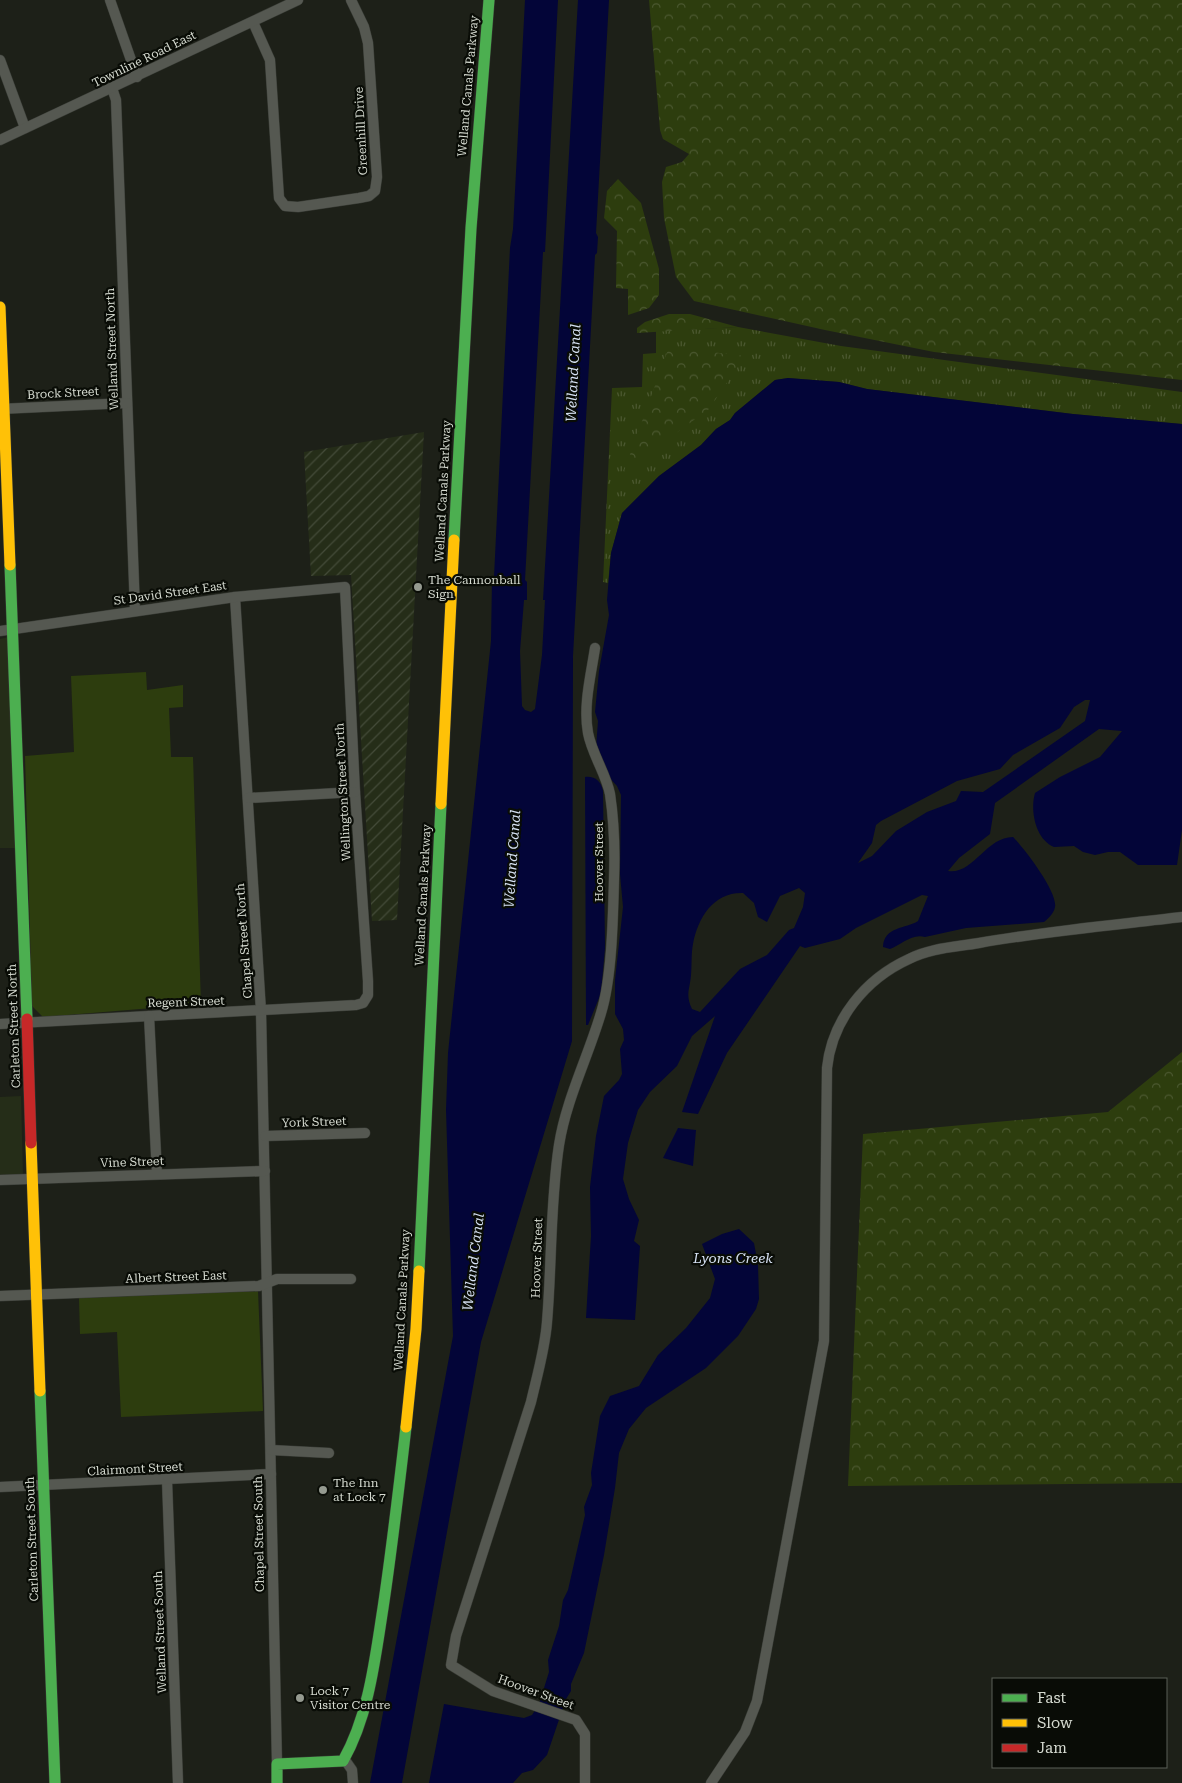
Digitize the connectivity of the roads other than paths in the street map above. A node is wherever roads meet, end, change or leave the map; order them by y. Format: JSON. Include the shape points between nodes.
{"nodes":[{"id":1,"x":110,"y":0,"type":"edge"},
{"id":2,"x":298,"y":0,"type":"edge"},
{"id":3,"x":351,"y":0,"type":"edge"},
{"id":4,"x":489,"y":0,"type":"edge"},
{"id":5,"x":253,"y":22,"type":"junction"},
{"id":6,"x":0,"y":60,"type":"edge"},
{"id":7,"x":136,"y":76,"type":"junction"},
{"id":8,"x":112,"y":88,"type":"junction"},
{"id":9,"x":25,"y":128,"type":"junction"},
{"id":10,"x":0,"y":140,"type":"edge"},
{"id":11,"x":0,"y":306,"type":"edge"},
{"id":12,"x":127,"y":402,"type":"junction"},
{"id":13,"x":2,"y":409,"type":"edge"},
{"id":14,"x":345,"y":587,"type":"joint"},
{"id":15,"x":235,"y":597,"type":"junction"},
{"id":16,"x":135,"y":610,"type":"junction"},
{"id":17,"x":12,"y":629,"type":"junction"},
{"id":18,"x":0,"y":630,"type":"edge"},
{"id":19,"x":594,"y":648,"type":"dead end"},
{"id":20,"x":355,"y":792,"type":"junction"},
{"id":21,"x":248,"y":798,"type":"junction"},
{"id":22,"x":1182,"y":918,"type":"edge"},
{"id":23,"x":368,"y":995,"type":"joint"},
{"id":24,"x":261,"y":1011,"type":"junction"},
{"id":25,"x":149,"y":1016,"type":"junction"},
{"id":26,"x":28,"y":1022,"type":"junction"},
{"id":27,"x":0,"y":1024,"type":"edge"},
{"id":28,"x":365,"y":1133,"type":"dead end"},
{"id":29,"x":265,"y":1136,"type":"junction"},
{"id":30,"x":265,"y":1171,"type":"junction"},
{"id":31,"x":157,"y":1174,"type":"junction"},
{"id":32,"x":34,"y":1179,"type":"junction"},
{"id":33,"x":0,"y":1180,"type":"edge"},
{"id":34,"x":351,"y":1279,"type":"dead end"},
{"id":35,"x":268,"y":1284,"type":"junction"},
{"id":36,"x":38,"y":1295,"type":"junction"},
{"id":37,"x":0,"y":1296,"type":"edge"},
{"id":38,"x":271,"y":1450,"type":"junction"},
{"id":39,"x":329,"y":1453,"type":"dead end"},
{"id":40,"x":272,"y":1474,"type":"junction"},
{"id":41,"x":167,"y":1480,"type":"junction"},
{"id":42,"x":44,"y":1486,"type":"junction"},
{"id":43,"x":0,"y":1487,"type":"edge"},
{"id":44,"x":342,"y":1761,"type":"junction"},
{"id":45,"x":277,"y":1764,"type":"junction"},
{"id":46,"x":55,"y":1783,"type":"edge"},
{"id":47,"x":178,"y":1783,"type":"edge"},
{"id":48,"x":278,"y":1783,"type":"edge"},
{"id":49,"x":353,"y":1783,"type":"edge"},
{"id":50,"x":585,"y":1783,"type":"edge"},
{"id":51,"x":711,"y":1783,"type":"edge"}],
"edges":[{"from":1,"to":7,"type":"street"},
{"from":2,"to":5,"type":"street","name":"Townline Road East"},
{"from":3,"to":5,"type":"street","name":"Greenhill Drive","via":[[368,43],[377,177],[375,191],[369,196],[298,208],[286,206],[280,198],[270,60]]},
{"from":4,"to":44,"type":"street","name":"Welland Canals Parkway","via":[[460,422],[415,1338],[374,1670],[364,1712]]},
{"from":5,"to":7,"type":"street","name":"Townline Road East"},
{"from":6,"to":9,"type":"street"},
{"from":7,"to":8,"type":"street","name":"Townline Road East"},
{"from":8,"to":9,"type":"street","name":"Townline Road East"},
{"from":8,"to":12,"type":"street","name":"Welland Street North","via":[[116,100]]},
{"from":9,"to":10,"type":"street","name":"Townline Road East"},
{"from":11,"to":13,"type":"street","name":"Carleton Street North"},
{"from":12,"to":13,"type":"street","name":"Brock Street"},
{"from":12,"to":16,"type":"street","name":"Welland Street North"},
{"from":13,"to":17,"type":"street","name":"Carleton Street North"},
{"from":14,"to":15,"type":"street","name":"St David Street East"},
{"from":14,"to":20,"type":"street","name":"Wellington Street North"},
{"from":15,"to":16,"type":"street","name":"St David Street East"},
{"from":15,"to":21,"type":"street","name":"Chapel Street North"},
{"from":16,"to":17,"type":"street","name":"St David Street East"},
{"from":17,"to":18,"type":"street","name":"St David Street East"},
{"from":17,"to":26,"type":"street","name":"Carleton Street North"},
{"from":19,"to":50,"type":"street","name":"Hoover Street","via":[[587,698],[588,731],[610,793],[613,841],[614,878],[607,988],[559,1143],[552,1204],[547,1324],[540,1364],[456,1636],[451,1665],[493,1691],[576,1720],[585,1734]]},
{"from":20,"to":21,"type":"street"},
{"from":20,"to":23,"type":"street","name":"Wellington Street North"},
{"from":21,"to":24,"type":"street","name":"Chapel Street North"},
{"from":22,"to":51,"type":"street","via":[[1006,938],[931,951],[880,974],[846,1011],[829,1051],[827,1068],[824,1341],[758,1701],[744,1732]]},
{"from":23,"to":24,"type":"street","name":"Regent Street","via":[[363,1003],[356,1005]]},
{"from":24,"to":25,"type":"street","name":"Regent Street"},
{"from":24,"to":29,"type":"street","name":"Chapel Street North"},
{"from":25,"to":26,"type":"street","name":"Regent Street"},
{"from":25,"to":31,"type":"street"},
{"from":26,"to":27,"type":"street","name":"Regent Street"},
{"from":26,"to":32,"type":"street","name":"Carleton Street North"},
{"from":28,"to":29,"type":"street","name":"York Street"},
{"from":29,"to":30,"type":"street","name":"Chapel Street North"},
{"from":30,"to":31,"type":"street","name":"Vine Street"},
{"from":30,"to":35,"type":"street","name":"Chapel Street North"},
{"from":31,"to":32,"type":"street","name":"Vine Street"},
{"from":32,"to":33,"type":"street","name":"Vine Street"},
{"from":32,"to":36,"type":"street","name":"Carleton Street North"},
{"from":34,"to":35,"type":"street","name":"Albert Street East","via":[[277,1279]]},
{"from":35,"to":36,"type":"street","name":"Albert Street East"},
{"from":35,"to":38,"type":"street","name":"Chapel Street South"},
{"from":36,"to":37,"type":"street","name":"Albert Street East"},
{"from":36,"to":42,"type":"street","name":"Carleton Street South"},
{"from":38,"to":39,"type":"street"},
{"from":38,"to":40,"type":"street","name":"Chapel Street South"},
{"from":40,"to":41,"type":"street","name":"Clairmont Street"},
{"from":40,"to":45,"type":"street","name":"Chapel Street South"},
{"from":41,"to":42,"type":"street","name":"Clairmont Street"},
{"from":41,"to":47,"type":"street","name":"Welland Street South"},
{"from":42,"to":43,"type":"street","name":"Clairmont Street"},
{"from":42,"to":46,"type":"street","name":"Carleton Street South"},
{"from":44,"to":45,"type":"street"},
{"from":44,"to":49,"type":"street","via":[[352,1770]]},
{"from":45,"to":48,"type":"street","name":"Chapel Street South"}]}
